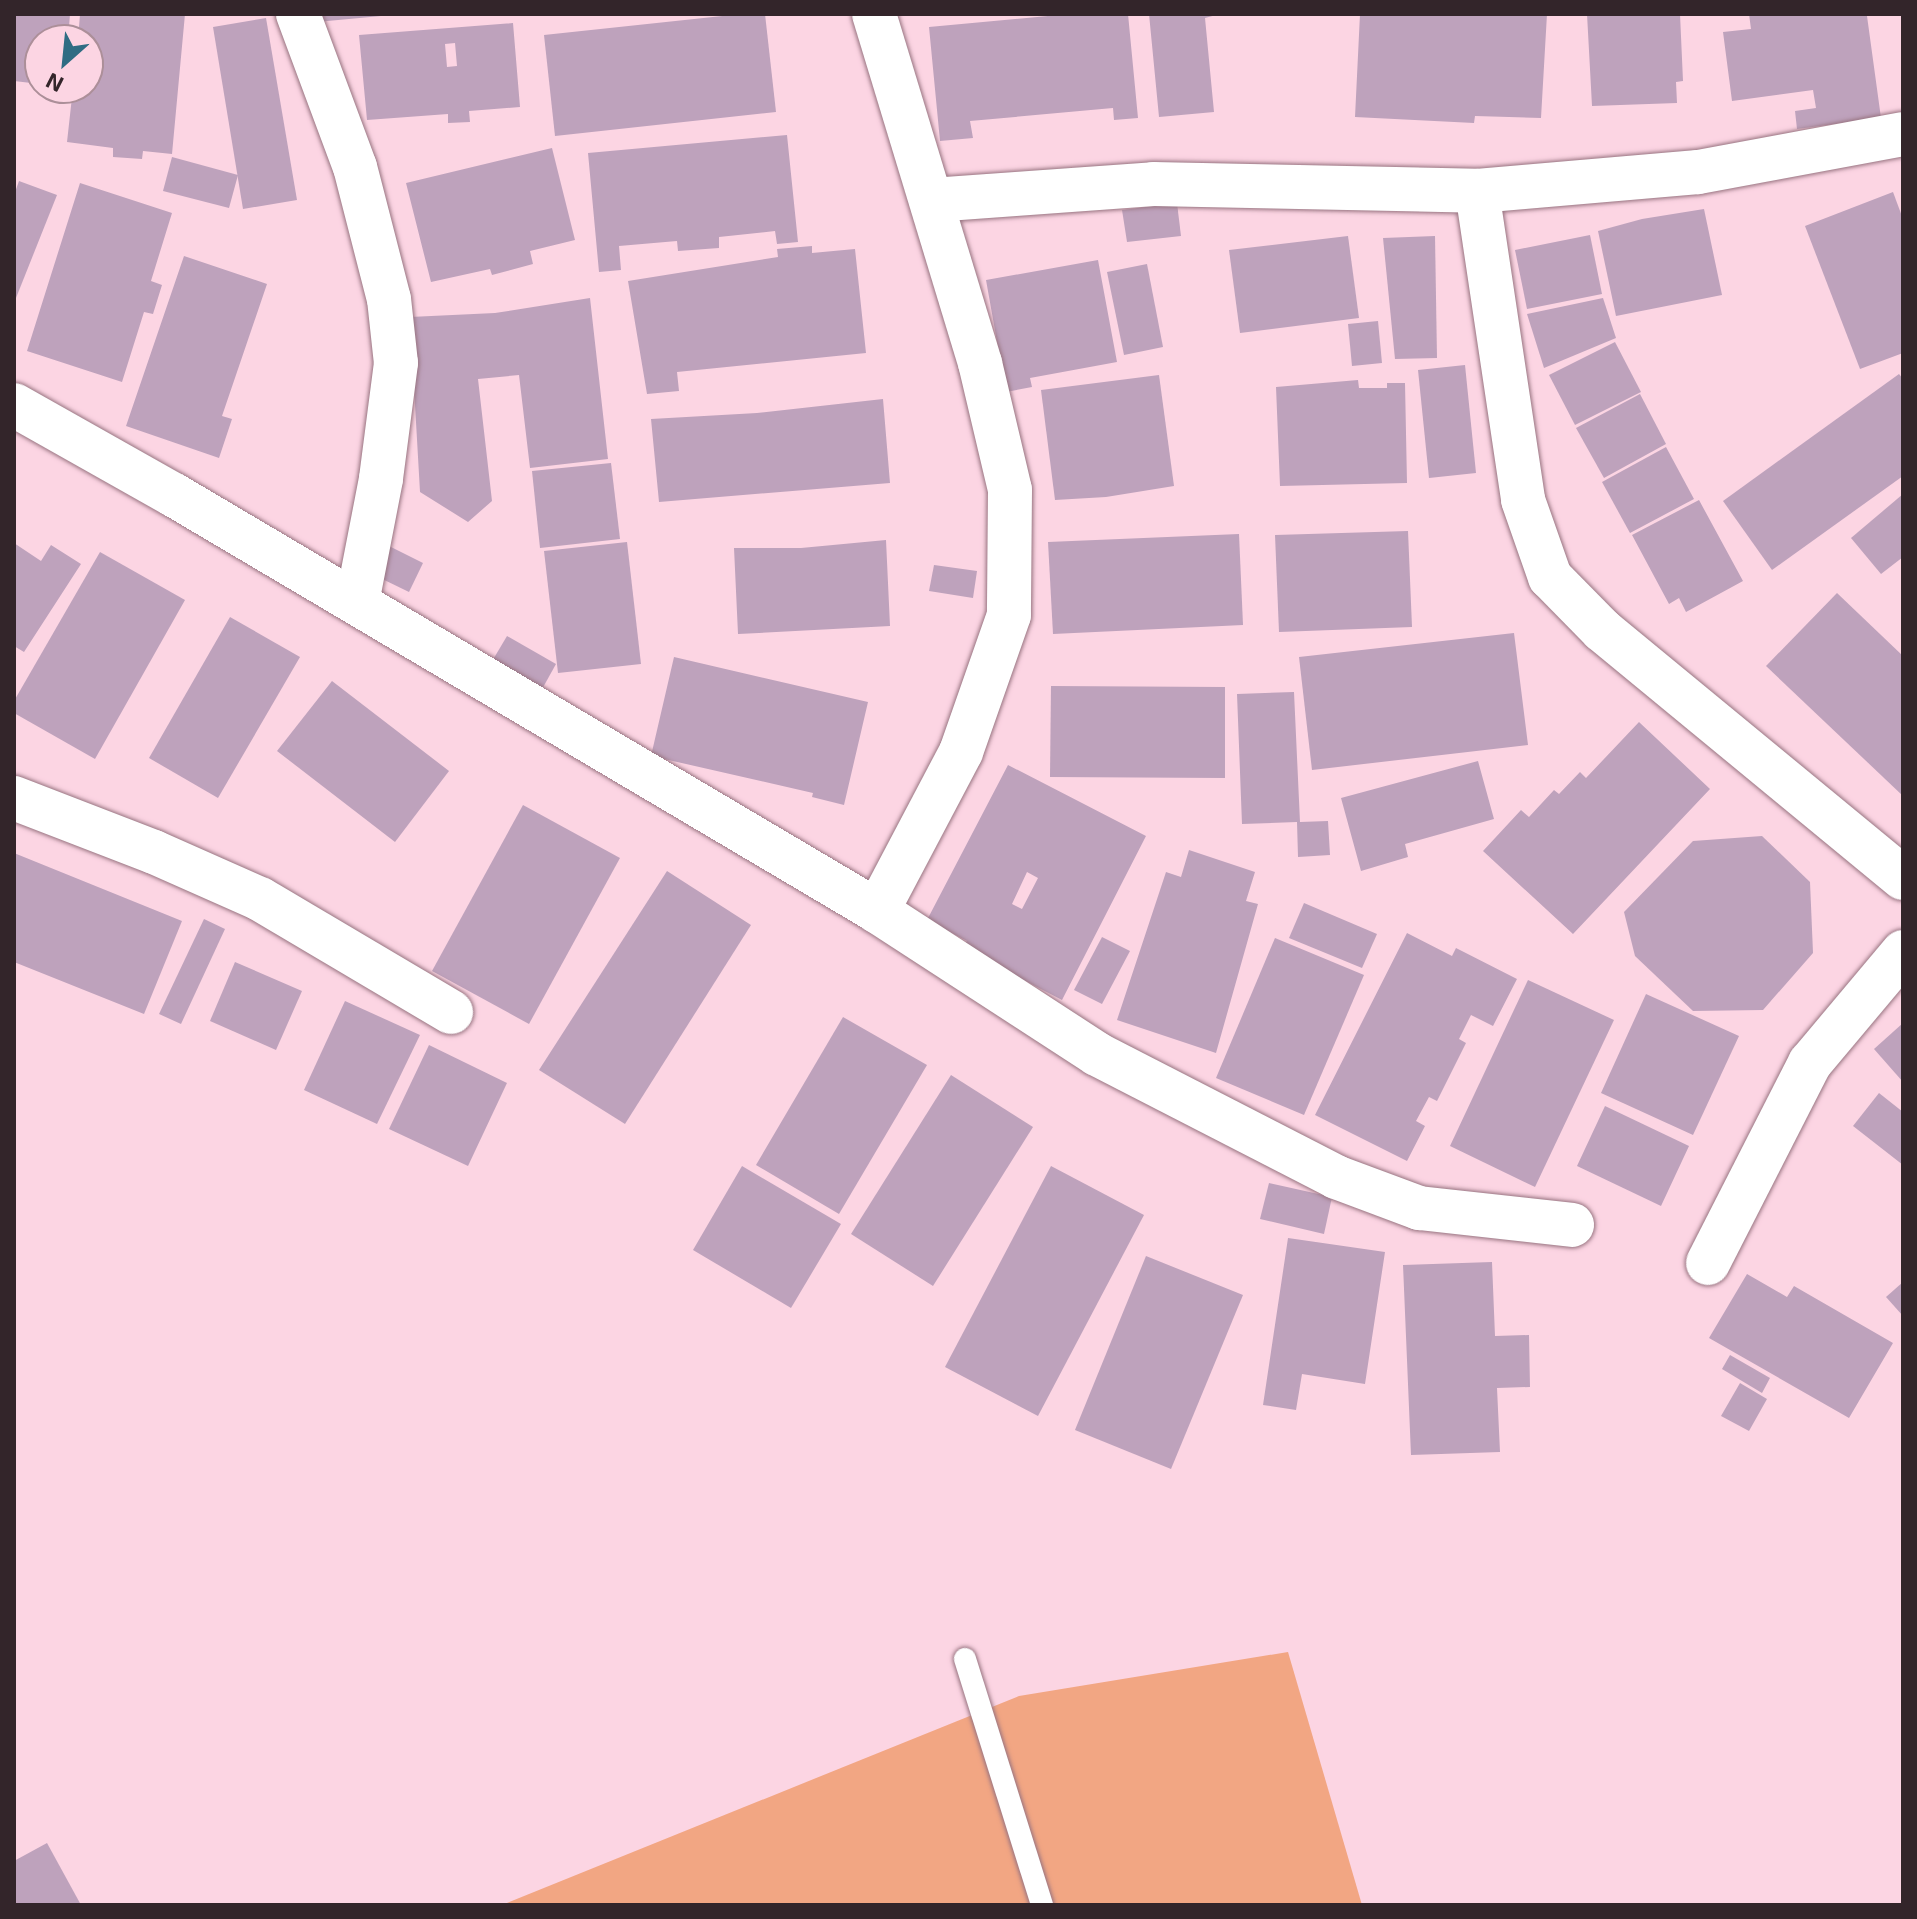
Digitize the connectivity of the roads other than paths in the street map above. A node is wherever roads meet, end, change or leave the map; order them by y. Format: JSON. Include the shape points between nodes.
{"nodes":[{"id":1,"x":298,"y":14,"type":"edge"},
{"id":2,"x":874,"y":14,"type":"edge"},
{"id":3,"x":1903,"y":134,"type":"edge"},
{"id":4,"x":1477,"y":191,"type":"junction"},
{"id":5,"x":932,"y":200,"type":"junction"},
{"id":6,"x":14,"y":405,"type":"edge"},
{"id":7,"x":357,"y":603,"type":"junction"},
{"id":8,"x":14,"y":798,"type":"edge"},
{"id":9,"x":1903,"y":878,"type":"edge"},
{"id":10,"x":877,"y":911,"type":"junction"},
{"id":11,"x":1903,"y":952,"type":"edge"},
{"id":12,"x":451,"y":1012,"type":"dead end"},
{"id":13,"x":1572,"y":1225,"type":"dead end"},
{"id":14,"x":1708,"y":1263,"type":"dead end"},
{"id":15,"x":965,"y":1659,"type":"dead end"},
{"id":16,"x":1042,"y":1905,"type":"edge"}],
"edges":[{"from":1,"to":7,"type":"street","via":[[355,167],[389,299],[396,363]]},
{"from":2,"to":5,"type":"street"},
{"from":3,"to":4,"type":"street","via":[[1698,172]]},
{"from":4,"to":5,"type":"street","via":[[1153,184]]},
{"from":4,"to":9,"type":"street","via":[[1523,500],[1550,577],[1602,630]]},
{"from":5,"to":10,"type":"street","via":[[980,363],[1010,490],[1009,615],[961,752]]},
{"from":6,"to":7,"type":"street"},
{"from":7,"to":10,"type":"street"},
{"from":8,"to":12,"type":"street","via":[[260,899]]},
{"from":10,"to":13,"type":"street","via":[[1097,1054],[1336,1177],[1419,1208]]},
{"from":11,"to":14,"type":"street","via":[[1810,1063]]},
{"from":15,"to":16,"type":"lane"}]}
